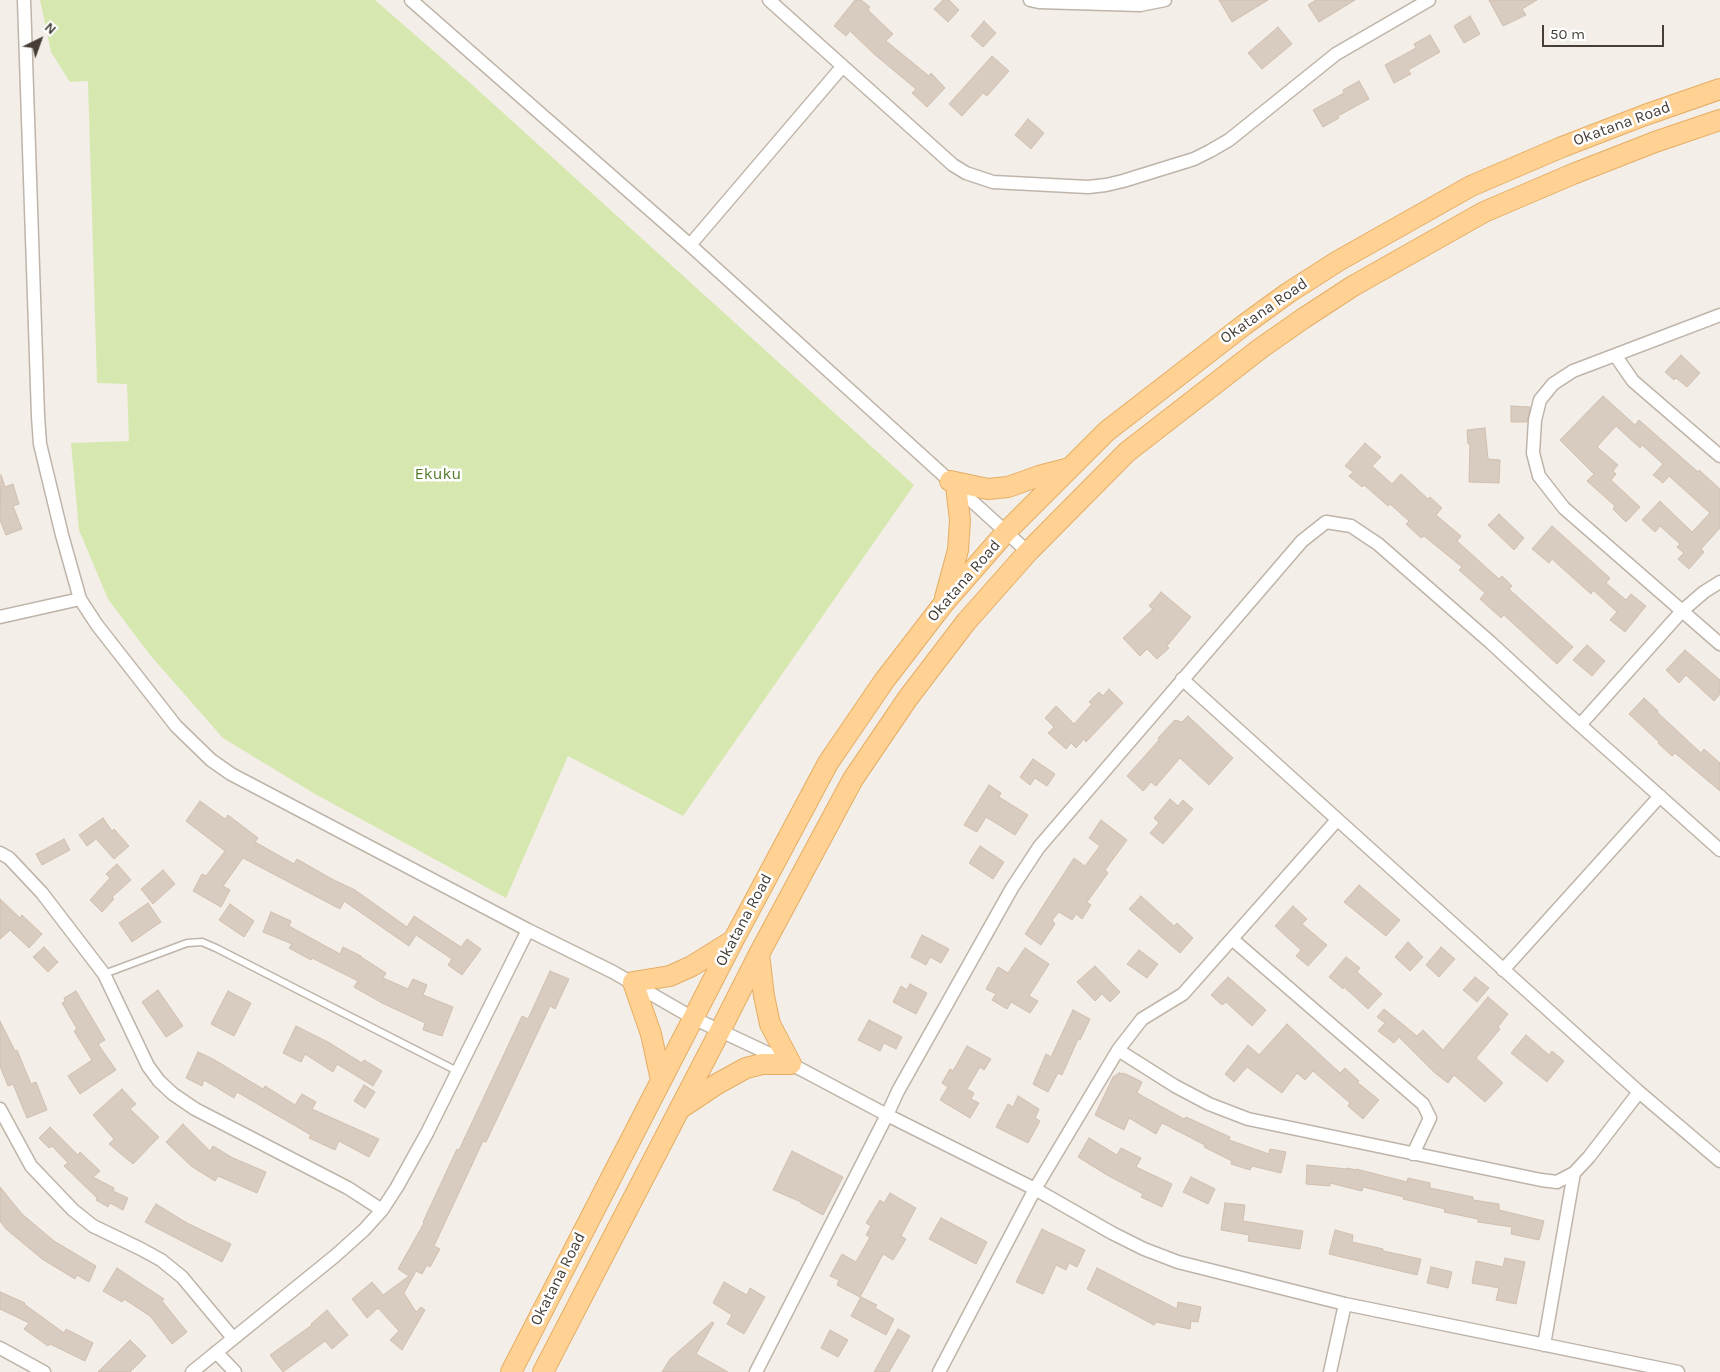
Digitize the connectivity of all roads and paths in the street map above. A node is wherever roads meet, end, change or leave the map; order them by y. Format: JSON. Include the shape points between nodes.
{"nodes":[{"id":1,"x":24,"y":0,"type":"edge"},
{"id":2,"x":411,"y":0,"type":"edge"},
{"id":3,"x":769,"y":0,"type":"edge"},
{"id":4,"x":1030,"y":0,"type":"edge"},
{"id":5,"x":1165,"y":0,"type":"edge"},
{"id":6,"x":1429,"y":0,"type":"edge"},
{"id":7,"x":842,"y":67,"type":"junction"},
{"id":8,"x":1720,"y":89,"type":"edge"},
{"id":9,"x":1720,"y":120,"type":"edge"},
{"id":10,"x":690,"y":244,"type":"junction"},
{"id":11,"x":1720,"y":315,"type":"edge"},
{"id":12,"x":1615,"y":355,"type":"junction"},
{"id":13,"x":1720,"y":456,"type":"edge"},
{"id":14,"x":1071,"y":467,"type":"junction"},
{"id":15,"x":953,"y":484,"type":"junction"},
{"id":16,"x":1006,"y":532,"type":"junction"},
{"id":17,"x":1028,"y":552,"type":"junction"},
{"id":18,"x":1720,"y":582,"type":"edge"},
{"id":19,"x":80,"y":598,"type":"junction"},
{"id":20,"x":944,"y":603,"type":"junction"},
{"id":21,"x":1682,"y":611,"type":"junction"},
{"id":22,"x":0,"y":617,"type":"edge"},
{"id":23,"x":1720,"y":644,"type":"edge"},
{"id":24,"x":1182,"y":679,"type":"junction"},
{"id":25,"x":1580,"y":724,"type":"junction"},
{"id":26,"x":1660,"y":796,"type":"junction"},
{"id":27,"x":1337,"y":820,"type":"junction"},
{"id":28,"x":1720,"y":850,"type":"edge"},
{"id":29,"x":0,"y":853,"type":"edge"},
{"id":30,"x":528,"y":930,"type":"junction"},
{"id":31,"x":1232,"y":939,"type":"junction"},
{"id":32,"x":733,"y":940,"type":"junction"},
{"id":33,"x":758,"y":954,"type":"junction"},
{"id":34,"x":1503,"y":970,"type":"junction"},
{"id":35,"x":104,"y":974,"type":"junction"},
{"id":36,"x":633,"y":982,"type":"junction"},
{"id":37,"x":693,"y":1018,"type":"junction"},
{"id":38,"x":720,"y":1032,"type":"junction"},
{"id":39,"x":1118,"y":1050,"type":"junction"},
{"id":40,"x":791,"y":1064,"type":"junction"},
{"id":41,"x":457,"y":1071,"type":"junction"},
{"id":42,"x":661,"y":1080,"type":"junction"},
{"id":43,"x":1639,"y":1092,"type":"junction"},
{"id":44,"x":0,"y":1108,"type":"edge"},
{"id":45,"x":679,"y":1109,"type":"junction"},
{"id":46,"x":887,"y":1115,"type":"junction"},
{"id":47,"x":1413,"y":1154,"type":"junction"},
{"id":48,"x":1720,"y":1160,"type":"edge"},
{"id":49,"x":1574,"y":1173,"type":"junction"},
{"id":50,"x":1035,"y":1189,"type":"junction"},
{"id":51,"x":382,"y":1210,"type":"junction"},
{"id":52,"x":1346,"y":1304,"type":"junction"},
{"id":53,"x":233,"y":1338,"type":"junction"},
{"id":54,"x":1544,"y":1344,"type":"junction"},
{"id":55,"x":0,"y":1348,"type":"edge"},
{"id":56,"x":216,"y":1352,"type":"junction"},
{"id":57,"x":1663,"y":1370,"type":"edge"},
{"id":58,"x":44,"y":1372,"type":"edge"},
{"id":59,"x":192,"y":1372,"type":"edge"},
{"id":60,"x":235,"y":1372,"type":"edge"},
{"id":61,"x":510,"y":1372,"type":"edge"},
{"id":62,"x":543,"y":1372,"type":"edge"},
{"id":63,"x":756,"y":1372,"type":"edge"},
{"id":64,"x":939,"y":1372,"type":"edge"},
{"id":65,"x":1330,"y":1372,"type":"edge"},
{"id":66,"x":1678,"y":1372,"type":"edge"}],
"edges":[{"from":1,"to":19,"type":"street","via":[[40,444]]},
{"from":2,"to":10,"type":"street"},
{"from":3,"to":7,"type":"street"},
{"from":4,"to":5,"type":"street","via":[[1140,5]]},
{"from":6,"to":7,"type":"street","via":[[1336,54],[1229,140],[1210,151],[1194,159],[1106,185],[993,182],[966,173]]},
{"from":7,"to":10,"type":"street"},
{"from":8,"to":14,"type":"main road","name":"Okatana Road","via":[[1562,146],[1479,182],[1338,261],[1288,293],[1180,372],[1107,430]]},
{"from":9,"to":17,"type":"main road","name":"Okatana Road","via":[[1655,142],[1484,212],[1353,286],[1261,348],[1134,446]]},
{"from":10,"to":15,"type":"street"},
{"from":11,"to":12,"type":"street"},
{"from":12,"to":13,"type":"street","via":[[1633,381]]},
{"from":12,"to":21,"type":"street","via":[[1573,371],[1553,384],[1540,400],[1533,453],[1539,476],[1564,508]]},
{"from":14,"to":15,"type":"main road","via":[[1008,487]]},
{"from":14,"to":16,"type":"main road","name":"Okatana Road"},
{"from":15,"to":16,"type":"street"},
{"from":15,"to":20,"type":"main road","via":[[960,520],[958,550]]},
{"from":16,"to":17,"type":"street"},
{"from":16,"to":20,"type":"main road","name":"Okatana Road"},
{"from":17,"to":33,"type":"main road","name":"Okatana Road","via":[[966,622],[908,698],[853,779]]},
{"from":18,"to":21,"type":"street"},
{"from":19,"to":22,"type":"street"},
{"from":19,"to":30,"type":"street","via":[[97,625],[176,726],[211,760],[230,774]]},
{"from":20,"to":32,"type":"main road","name":"Okatana Road","via":[[884,680],[828,763]]},
{"from":21,"to":23,"type":"street"},
{"from":21,"to":25,"type":"street"},
{"from":24,"to":25,"type":"street","via":[[1302,542],[1326,522],[1351,526],[1378,544]]},
{"from":24,"to":27,"type":"street"},
{"from":24,"to":46,"type":"street","via":[[1039,847],[1012,888]]},
{"from":25,"to":26,"type":"street"},
{"from":26,"to":28,"type":"street"},
{"from":26,"to":34,"type":"street"},
{"from":27,"to":31,"type":"street"},
{"from":27,"to":34,"type":"street"},
{"from":29,"to":35,"type":"street","via":[[42,893]]},
{"from":30,"to":36,"type":"street"},
{"from":30,"to":41,"type":"street"},
{"from":31,"to":39,"type":"street","via":[[1183,994],[1142,1018]]},
{"from":31,"to":47,"type":"street","via":[[1423,1104],[1430,1118]]},
{"from":32,"to":36,"type":"main road","via":[[670,976]]},
{"from":32,"to":37,"type":"main road","name":"Okatana Road"},
{"from":33,"to":38,"type":"main road","name":"Okatana Road"},
{"from":33,"to":40,"type":"main road","via":[[770,1024]]},
{"from":34,"to":43,"type":"street"},
{"from":35,"to":41,"type":"lane","via":[[188,943],[202,942]]},
{"from":35,"to":51,"type":"street","via":[[148,1066],[173,1094],[348,1188]]},
{"from":36,"to":37,"type":"street"},
{"from":36,"to":42,"type":"main road"},
{"from":37,"to":38,"type":"street"},
{"from":37,"to":42,"type":"main road","name":"Okatana Road"},
{"from":38,"to":40,"type":"street"},
{"from":38,"to":45,"type":"main road","name":"Okatana Road"},
{"from":39,"to":47,"type":"street","via":[[1175,1086],[1248,1119]]},
{"from":39,"to":50,"type":"street"},
{"from":40,"to":45,"type":"main road","via":[[762,1064],[746,1068]]},
{"from":40,"to":46,"type":"street"},
{"from":41,"to":51,"type":"street","via":[[427,1133]]},
{"from":42,"to":61,"type":"main road","name":"Okatana Road"},
{"from":43,"to":48,"type":"street"},
{"from":43,"to":49,"type":"street"},
{"from":44,"to":53,"type":"street","via":[[31,1166],[73,1210],[93,1226],[161,1260],[182,1277]]},
{"from":45,"to":62,"type":"main road","name":"Okatana Road"},
{"from":46,"to":50,"type":"street"},
{"from":46,"to":63,"type":"street"},
{"from":47,"to":49,"type":"street","via":[[1557,1182]]},
{"from":49,"to":54,"type":"street"},
{"from":50,"to":52,"type":"street","via":[[1112,1233],[1178,1262]]},
{"from":50,"to":64,"type":"street"},
{"from":51,"to":53,"type":"street","via":[[335,1256]]},
{"from":52,"to":54,"type":"street"},
{"from":52,"to":65,"type":"street"},
{"from":53,"to":56,"type":"street"},
{"from":54,"to":57,"type":"street"},
{"from":55,"to":58,"type":"street"},
{"from":56,"to":59,"type":"street"},
{"from":56,"to":60,"type":"street"},
{"from":57,"to":66,"type":"street"}]}
